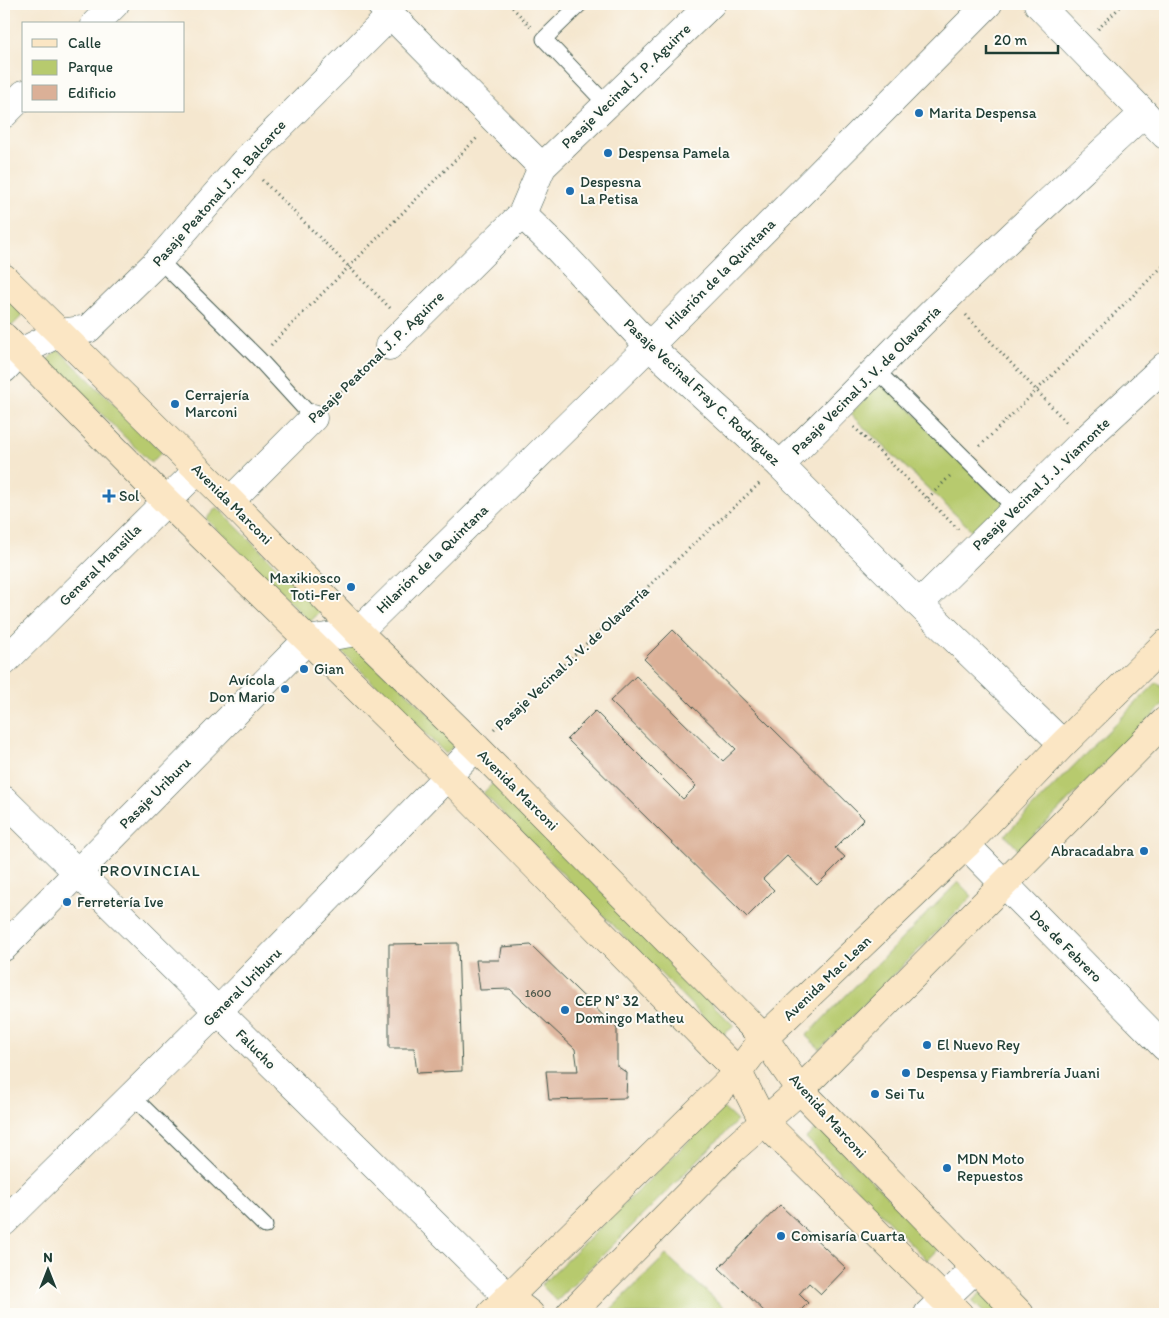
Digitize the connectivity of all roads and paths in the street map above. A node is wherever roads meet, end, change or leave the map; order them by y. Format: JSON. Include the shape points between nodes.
{"nodes":[{"id":1,"x":115,"y":4,"type":"edge"},
{"id":2,"x":509,"y":4,"type":"edge"},
{"id":3,"x":580,"y":4,"type":"edge"},
{"id":4,"x":711,"y":4,"type":"edge"},
{"id":5,"x":988,"y":4,"type":"edge"},
{"id":6,"x":1038,"y":4,"type":"edge"},
{"id":7,"x":1123,"y":4,"type":"edge"},
{"id":8,"x":386,"y":10,"type":"edge"},
{"id":9,"x":97,"y":22,"type":"edge"},
{"id":10,"x":544,"y":39,"type":"junction"},
{"id":11,"x":1080,"y":47,"type":"junction"},
{"id":12,"x":22,"y":96,"type":"edge"},
{"id":13,"x":607,"y":105,"type":"junction"},
{"id":14,"x":1144,"y":113,"type":"junction"},
{"id":15,"x":4,"y":114,"type":"edge"},
{"id":16,"x":495,"y":120,"type":"junction"},
{"id":17,"x":1165,"y":135,"type":"edge"},
{"id":18,"x":244,"y":162,"type":"junction"},
{"id":19,"x":542,"y":167,"type":"junction"},
{"id":20,"x":522,"y":214,"type":"junction"},
{"id":21,"x":159,"y":260,"type":"junction"},
{"id":22,"x":1165,"y":264,"type":"edge"},
{"id":23,"x":348,"y":266,"type":"junction"},
{"id":24,"x":4,"y":278,"type":"edge"},
{"id":25,"x":948,"y":296,"type":"junction"},
{"id":26,"x":408,"y":326,"type":"junction"},
{"id":27,"x":59,"y":333,"type":"junction"},
{"id":28,"x":389,"y":346,"type":"joint"},
{"id":29,"x":649,"y":346,"type":"junction"},
{"id":30,"x":9,"y":353,"type":"edge"},
{"id":31,"x":258,"y":358,"type":"junction"},
{"id":32,"x":1165,"y":366,"type":"edge"},
{"id":33,"x":875,"y":369,"type":"junction"},
{"id":34,"x":1036,"y":391,"type":"junction"},
{"id":35,"x":838,"y":411,"type":"junction"},
{"id":36,"x":313,"y":418,"type":"junction"},
{"id":37,"x":1084,"y":441,"type":"junction"},
{"id":38,"x":967,"y":459,"type":"junction"},
{"id":39,"x":780,"y":465,"type":"junction"},
{"id":40,"x":197,"y":471,"type":"junction"},
{"id":41,"x":928,"y":498,"type":"junction"},
{"id":42,"x":165,"y":500,"type":"junction"},
{"id":43,"x":230,"y":501,"type":"junction"},
{"id":44,"x":1016,"y":508,"type":"junction"},
{"id":45,"x":976,"y":548,"type":"junction"},
{"id":46,"x":919,"y":604,"type":"junction"},
{"id":47,"x":358,"y":632,"type":"junction"},
{"id":48,"x":306,"y":640,"type":"junction"},
{"id":49,"x":1164,"y":649,"type":"edge"},
{"id":50,"x":4,"y":662,"type":"edge"},
{"id":51,"x":1165,"y":721,"type":"edge"},
{"id":52,"x":1063,"y":744,"type":"junction"},
{"id":53,"x":476,"y":747,"type":"junction"},
{"id":54,"x":448,"y":777,"type":"junction"},
{"id":55,"x":4,"y":800,"type":"edge"},
{"id":56,"x":966,"y":844,"type":"junction"},
{"id":57,"x":76,"y":872,"type":"junction"},
{"id":58,"x":1004,"y":884,"type":"junction"},
{"id":59,"x":4,"y":947,"type":"edge"},
{"id":60,"x":218,"y":1012,"type":"junction"},
{"id":61,"x":764,"y":1038,"type":"junction"},
{"id":62,"x":1165,"y":1047,"type":"edge"},
{"id":63,"x":738,"y":1072,"type":"junction"},
{"id":64,"x":800,"y":1090,"type":"junction"},
{"id":65,"x":131,"y":1095,"type":"junction"},
{"id":66,"x":763,"y":1121,"type":"junction"},
{"id":67,"x":4,"y":1222,"type":"edge"},
{"id":68,"x":265,"y":1226,"type":"dead end"},
{"id":69,"x":975,"y":1269,"type":"junction"},
{"id":70,"x":500,"y":1306,"type":"edge"},
{"id":71,"x":943,"y":1309,"type":"edge"},
{"id":72,"x":530,"y":1314,"type":"edge"},
{"id":73,"x":570,"y":1314,"type":"edge"},
{"id":74,"x":1020,"y":1314,"type":"edge"}],
"edges":[{"from":1,"to":9,"type":"street"},
{"from":2,"to":10,"type":"path"},
{"from":3,"to":10,"type":"lane"},
{"from":4,"to":13,"type":"street","name":"Pasaje Vecinal J. P. Aguirre"},
{"from":5,"to":29,"type":"street","name":"Hilarión de la Quintana"},
{"from":6,"to":11,"type":"street"},
{"from":7,"to":11,"type":"path"},
{"from":8,"to":16,"type":"street"},
{"from":8,"to":18,"type":"street","name":"Pasaje Peatonal J. R. Balcarce"},
{"from":10,"to":13,"type":"lane"},
{"from":11,"to":14,"type":"street"},
{"from":12,"to":15,"type":"street"},
{"from":13,"to":19,"type":"street","name":"Pasaje Vecinal J. P. Aguirre"},
{"from":14,"to":17,"type":"street"},
{"from":14,"to":25,"type":"street","name":"Pasaje Vecinal J. V. de Olavarría"},
{"from":16,"to":19,"type":"street"},
{"from":16,"to":23,"type":"path"},
{"from":18,"to":21,"type":"street","name":"Pasaje Peatonal J. R. Balcarce"},
{"from":18,"to":23,"type":"path"},
{"from":19,"to":20,"type":"street"},
{"from":20,"to":26,"type":"street","name":"Pasaje Peatonal J. P. Aguirre"},
{"from":20,"to":29,"type":"street","name":"Pasaje Vecinal Fray C. Rodríguez"},
{"from":21,"to":27,"type":"street","name":"Pasaje Peatonal J. R. Balcarce","via":[[88,330]]},
{"from":21,"to":31,"type":"lane"},
{"from":22,"to":34,"type":"path"},
{"from":23,"to":26,"type":"path"},
{"from":23,"to":31,"type":"path"},
{"from":24,"to":27,"type":"main road","name":"Avenida Marconi"},
{"from":25,"to":33,"type":"street","name":"Pasaje Vecinal J. V. de Olavarría"},
{"from":25,"to":34,"type":"path"},
{"from":26,"to":28,"type":"street","name":"Pasaje Peatonal J. P. Aguirre"},
{"from":27,"to":30,"type":"street"},
{"from":27,"to":40,"type":"main road","name":"Avenida Marconi"},
{"from":28,"to":36,"type":"path","name":"Pasaje Peatonal J. P. Aguirre"},
{"from":29,"to":39,"type":"street","name":"Pasaje Vecinal Fray C. Rodríguez"},
{"from":29,"to":47,"type":"street","name":"Hilarión de la Quintana"},
{"from":30,"to":42,"type":"main road"},
{"from":31,"to":36,"type":"lane"},
{"from":32,"to":37,"type":"street","name":"Pasaje Vecinal J. J. Viamonte"},
{"from":33,"to":35,"type":"street","name":"Pasaje Vecinal J. V. de Olavarría"},
{"from":33,"to":38,"type":"lane"},
{"from":34,"to":37,"type":"path"},
{"from":34,"to":38,"type":"path"},
{"from":35,"to":39,"type":"street","name":"Pasaje Vecinal J. V. de Olavarría"},
{"from":35,"to":41,"type":"path"},
{"from":36,"to":43,"type":"street","name":"Pasaje Peatonal J. P. Aguirre"},
{"from":37,"to":44,"type":"street","name":"Pasaje Vecinal J. J. Viamonte"},
{"from":38,"to":41,"type":"path"},
{"from":38,"to":44,"type":"lane"},
{"from":39,"to":46,"type":"street","name":"Pasaje Vecinal Fray C. Rodríguez"},
{"from":39,"to":53,"type":"path","name":"Pasaje Vecinal J. V. de Olavarría"},
{"from":40,"to":42,"type":"street","name":"General Mansilla"},
{"from":40,"to":43,"type":"main road","name":"Avenida Marconi"},
{"from":41,"to":45,"type":"path"},
{"from":42,"to":48,"type":"main road"},
{"from":42,"to":50,"type":"street","name":"General Mansilla"},
{"from":43,"to":47,"type":"main road","name":"Avenida Marconi"},
{"from":44,"to":45,"type":"street","name":"Pasaje Vecinal J. J. Viamonte"},
{"from":45,"to":46,"type":"street","name":"Pasaje Vecinal J. J. Viamonte"},
{"from":46,"to":52,"type":"street","name":"Pasaje Vecinal Fray C. Rodríguez"},
{"from":47,"to":48,"type":"street"},
{"from":47,"to":53,"type":"main road","name":"Avenida Marconi"},
{"from":48,"to":54,"type":"main road"},
{"from":48,"to":57,"type":"street","name":"Pasaje Uriburu"},
{"from":49,"to":52,"type":"main road","name":"Avenida Mac Lean"},
{"from":51,"to":58,"type":"main road"},
{"from":52,"to":56,"type":"main road","name":"Avenida Mac Lean"},
{"from":53,"to":54,"type":"street","name":"General Uriburu"},
{"from":53,"to":61,"type":"main road","name":"Avenida Marconi"},
{"from":54,"to":60,"type":"street","name":"General Uriburu"},
{"from":54,"to":63,"type":"main road"},
{"from":55,"to":57,"type":"street","name":"Falucho"},
{"from":56,"to":58,"type":"street","name":"Dos de Febrero"},
{"from":56,"to":61,"type":"main road","name":"Avenida Mac Lean"},
{"from":57,"to":59,"type":"street","name":"Pasaje Uriburu"},
{"from":57,"to":60,"type":"street","name":"Falucho"},
{"from":58,"to":62,"type":"street","name":"Dos de Febrero"},
{"from":58,"to":64,"type":"main road"},
{"from":60,"to":65,"type":"street","name":"General Uriburu"},
{"from":60,"to":70,"type":"street","name":"Falucho"},
{"from":61,"to":63,"type":"main road","name":"Avenida Mac Lean"},
{"from":61,"to":64,"type":"main road","name":"Avenida Marconi"},
{"from":63,"to":66,"type":"main road"},
{"from":63,"to":70,"type":"main road","name":"Avenida Mac Lean"},
{"from":64,"to":66,"type":"main road"},
{"from":64,"to":69,"type":"main road","name":"Avenida Marconi"},
{"from":65,"to":67,"type":"street","name":"General Uriburu"},
{"from":65,"to":68,"type":"lane"},
{"from":66,"to":71,"type":"main road"},
{"from":66,"to":73,"type":"main road"},
{"from":69,"to":71,"type":"street"},
{"from":69,"to":74,"type":"main road","name":"Avenida Marconi"},
{"from":70,"to":72,"type":"main road"}]}
